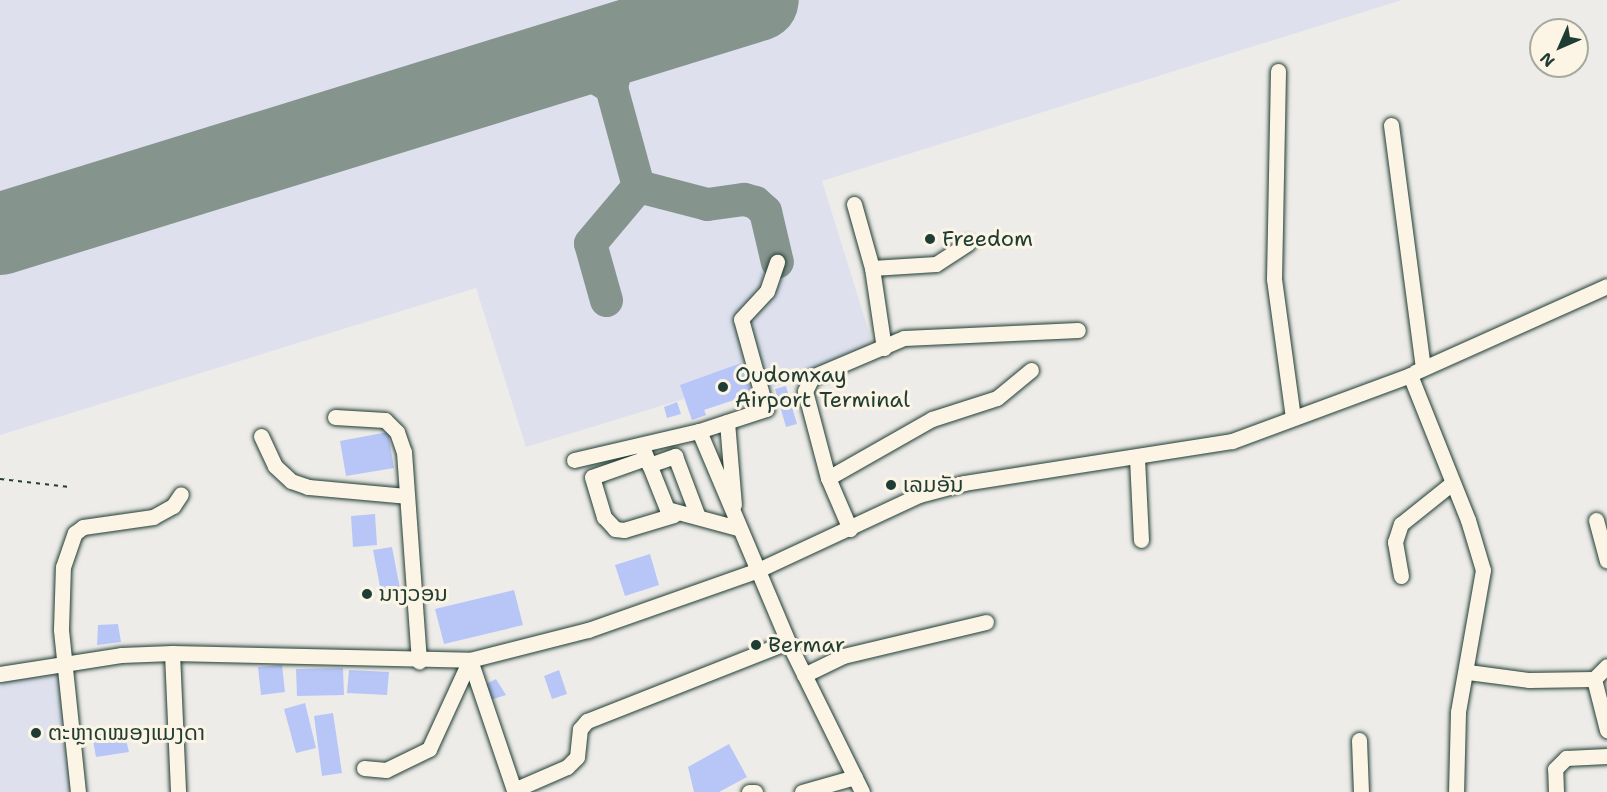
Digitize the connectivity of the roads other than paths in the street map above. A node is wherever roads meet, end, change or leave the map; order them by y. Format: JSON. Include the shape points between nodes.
{"nodes":[{"id":1,"x":1278,"y":71,"type":"dead end"},
{"id":2,"x":1391,"y":125,"type":"dead end"},
{"id":3,"x":854,"y":204,"type":"dead end"},
{"id":4,"x":969,"y":243,"type":"dead end"},
{"id":5,"x":777,"y":262,"type":"dead end"},
{"id":6,"x":872,"y":268,"type":"junction"},
{"id":7,"x":1607,"y":286,"type":"edge"},
{"id":8,"x":1078,"y":330,"type":"dead end"},
{"id":9,"x":884,"y":348,"type":"junction"},
{"id":10,"x":1031,"y":370,"type":"dead end"},
{"id":11,"x":1417,"y":371,"type":"junction"},
{"id":12,"x":335,"y":417,"type":"dead end"},
{"id":13,"x":1293,"y":418,"type":"junction"},
{"id":14,"x":727,"y":422,"type":"junction"},
{"id":15,"x":699,"y":431,"type":"junction"},
{"id":16,"x":261,"y":436,"type":"dead end"},
{"id":17,"x":645,"y":455,"type":"junction"},
{"id":18,"x":1137,"y":458,"type":"junction"},
{"id":19,"x":574,"y":460,"type":"dead end"},
{"id":20,"x":828,"y":478,"type":"junction"},
{"id":21,"x":1451,"y":484,"type":"junction"},
{"id":22,"x":181,"y":494,"type":"dead end"},
{"id":23,"x":407,"y":496,"type":"junction"},
{"id":24,"x":674,"y":514,"type":"junction"},
{"id":25,"x":698,"y":517,"type":"junction"},
{"id":26,"x":1596,"y":520,"type":"dead end"},
{"id":27,"x":737,"y":525,"type":"junction"},
{"id":28,"x":850,"y":529,"type":"junction"},
{"id":29,"x":1141,"y":540,"type":"dead end"},
{"id":30,"x":1607,"y":561,"type":"edge"},
{"id":31,"x":756,"y":571,"type":"junction"},
{"id":32,"x":1401,"y":576,"type":"dead end"},
{"id":33,"x":986,"y":622,"type":"dead end"},
{"id":34,"x":788,"y":642,"type":"junction"},
{"id":35,"x":172,"y":653,"type":"junction"},
{"id":36,"x":470,"y":660,"type":"junction"},
{"id":37,"x":419,"y":661,"type":"junction"},
{"id":38,"x":65,"y":663,"type":"junction"},
{"id":39,"x":1607,"y":666,"type":"edge"},
{"id":40,"x":1468,"y":672,"type":"junction"},
{"id":41,"x":0,"y":674,"type":"edge"},
{"id":42,"x":804,"y":675,"type":"junction"},
{"id":43,"x":1594,"y":679,"type":"junction"},
{"id":44,"x":1607,"y":730,"type":"edge"},
{"id":45,"x":1359,"y":740,"type":"dead end"},
{"id":46,"x":1607,"y":756,"type":"edge"},
{"id":47,"x":364,"y":768,"type":"dead end"},
{"id":48,"x":855,"y":777,"type":"junction"},
{"id":49,"x":513,"y":791,"type":"edge"},
{"id":50,"x":78,"y":792,"type":"edge"},
{"id":51,"x":178,"y":792,"type":"edge"},
{"id":52,"x":749,"y":792,"type":"edge"},
{"id":53,"x":755,"y":792,"type":"edge"},
{"id":54,"x":802,"y":792,"type":"edge"},
{"id":55,"x":862,"y":792,"type":"edge"},
{"id":56,"x":1361,"y":792,"type":"edge"},
{"id":57,"x":1456,"y":792,"type":"edge"},
{"id":58,"x":1556,"y":792,"type":"edge"}],
"edges":[{"from":1,"to":13,"type":"street","via":[[1274,279]]},
{"from":2,"to":11,"type":"street"},
{"from":3,"to":6,"type":"street"},
{"from":4,"to":6,"type":"street","via":[[936,264]]},
{"from":5,"to":14,"type":"street","via":[[767,291],[741,320],[766,409]]},
{"from":6,"to":9,"type":"street"},
{"from":7,"to":11,"type":"street"},
{"from":8,"to":9,"type":"street","via":[[904,338]]},
{"from":9,"to":20,"type":"street","via":[[806,382]]},
{"from":10,"to":20,"type":"street","via":[[997,398],[933,419]]},
{"from":11,"to":13,"type":"street"},
{"from":11,"to":21,"type":"street"},
{"from":12,"to":23,"type":"street","via":[[385,420],[397,432],[404,452]]},
{"from":13,"to":18,"type":"street","via":[[1232,441]]},
{"from":14,"to":15,"type":"street"},
{"from":14,"to":27,"type":"street"},
{"from":15,"to":17,"type":"street"},
{"from":15,"to":27,"type":"street"},
{"from":16,"to":23,"type":"street","via":[[275,466],[291,481],[308,487]]},
{"from":17,"to":19,"type":"street"},
{"from":17,"to":24,"type":"street","via":[[662,502]]},
{"from":17,"to":24,"type":"street","via":[[592,477],[604,517],[609,525],[624,530]]},
{"from":17,"to":25,"type":"street","via":[[675,456]]},
{"from":18,"to":28,"type":"street","via":[[964,483],[919,495]]},
{"from":18,"to":29,"type":"street"},
{"from":20,"to":28,"type":"street"},
{"from":21,"to":32,"type":"street","via":[[1401,524],[1395,542]]},
{"from":21,"to":40,"type":"street","via":[[1468,520],[1483,570]]},
{"from":22,"to":38,"type":"street","via":[[173,506],[153,518],[115,525],[93,523],[75,533],[60,595]]},
{"from":23,"to":37,"type":"street"},
{"from":24,"to":25,"type":"street"},
{"from":25,"to":27,"type":"street"},
{"from":26,"to":30,"type":"street"},
{"from":27,"to":31,"type":"street"},
{"from":28,"to":31,"type":"street"},
{"from":31,"to":34,"type":"street"},
{"from":31,"to":36,"type":"street","via":[[588,630]]},
{"from":33,"to":42,"type":"street","via":[[843,656]]},
{"from":34,"to":42,"type":"street"},
{"from":34,"to":49,"type":"street","via":[[587,721],[580,729],[577,757],[567,767]]},
{"from":35,"to":37,"type":"street"},
{"from":35,"to":38,"type":"street"},
{"from":35,"to":51,"type":"street"},
{"from":36,"to":37,"type":"street"},
{"from":36,"to":47,"type":"street","via":[[429,749],[386,770]]},
{"from":36,"to":49,"type":"street"},
{"from":38,"to":41,"type":"street"},
{"from":38,"to":50,"type":"street"},
{"from":39,"to":43,"type":"street"},
{"from":40,"to":43,"type":"street","via":[[1529,680]]},
{"from":40,"to":57,"type":"street","via":[[1454,750]]},
{"from":42,"to":48,"type":"street"},
{"from":43,"to":44,"type":"street"},
{"from":45,"to":56,"type":"street"},
{"from":46,"to":58,"type":"street","via":[[1566,758],[1556,769]]},
{"from":48,"to":54,"type":"street"},
{"from":48,"to":55,"type":"street"},
{"from":52,"to":53,"type":"street"}]}
